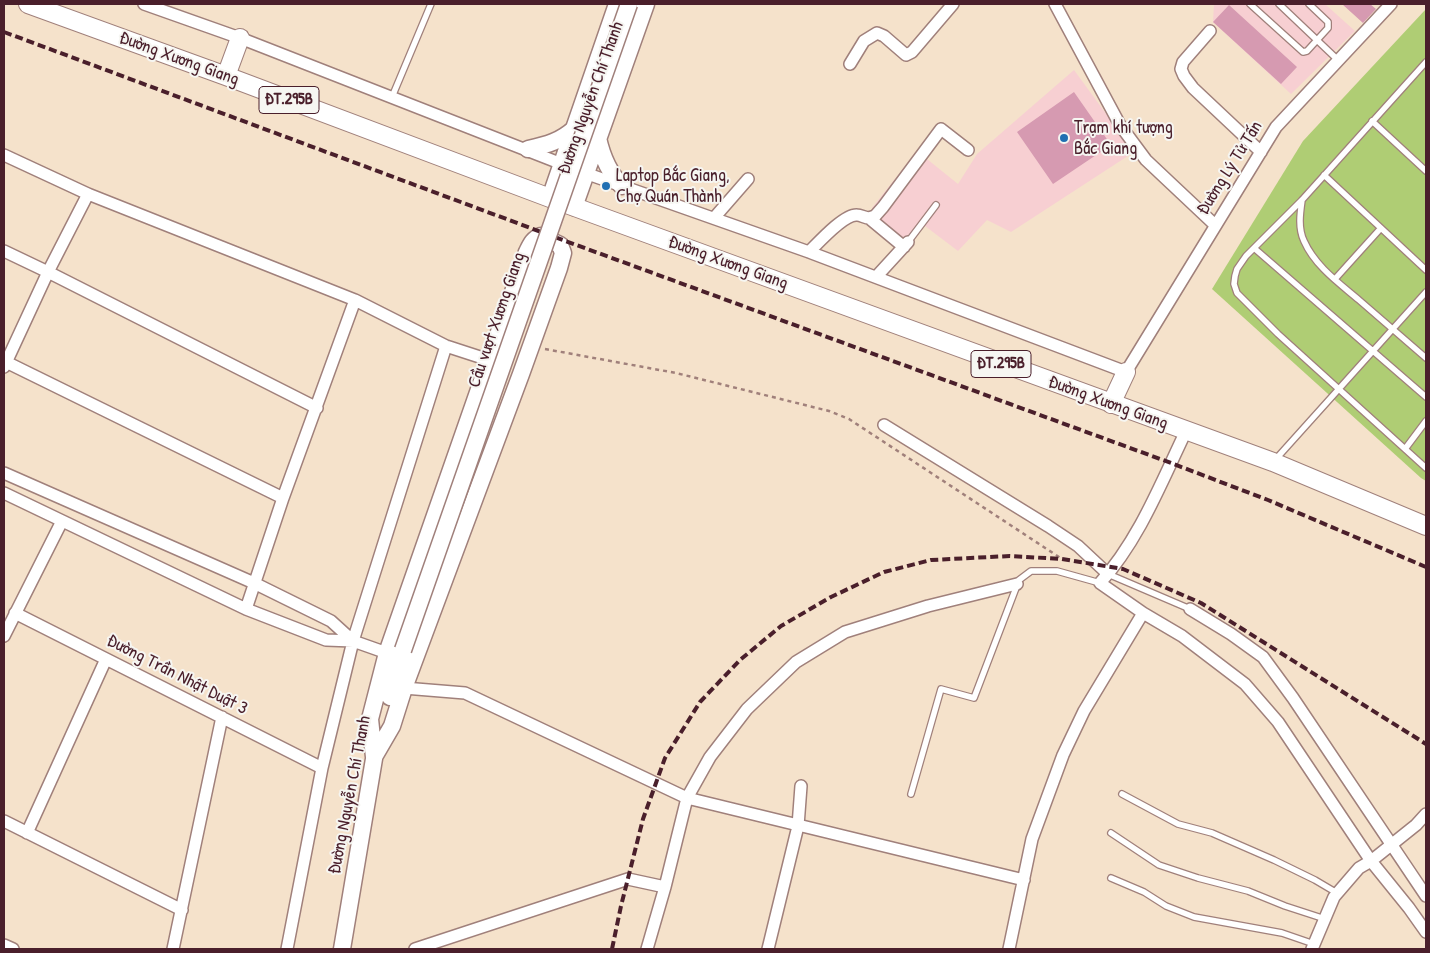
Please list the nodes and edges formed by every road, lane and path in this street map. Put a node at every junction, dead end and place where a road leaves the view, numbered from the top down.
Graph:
1 (28, 4) edge
2 (144, 4) edge
3 (431, 4) edge
4 (616, 4) edge
5 (629, 4) edge
6 (646, 4) edge
7 (953, 4) edge
8 (1055, 4) edge
9 (1250, 4) edge
10 (1279, 4) edge
11 (1309, 4) edge
12 (1391, 4) edge
13 (1210, 31) dead end
14 (240, 38) junction
15 (1317, 40) junction
16 (1339, 61) junction
17 (1426, 62) edge
18 (850, 64) dead end
19 (226, 76) junction
20 (392, 97) junction
21 (1372, 121) junction
22 (573, 133) junction
23 (597, 141) junction
24 (528, 150) junction
25 (968, 150) dead end
26 (1261, 152) junction
27 (4, 155) edge
28 (563, 164) junction
29 (1426, 171) edge
30 (586, 173) junction
31 (1324, 175) junction
32 (748, 179) dead end
33 (622, 186) junction
34 (88, 194) junction
35 (550, 198) junction
36 (1302, 200) junction
37 (936, 205) dead end
38 (574, 207) junction
39 (714, 218) junction
40 (869, 218) junction
41 (1215, 225) junction
42 (1381, 228) junction
43 (906, 245) junction
44 (1254, 248) junction
45 (4, 251) edge
46 (809, 252) junction
47 (1426, 270) edge
48 (48, 272) junction
49 (876, 277) junction
50 (1335, 279) junction
51 (1426, 292) edge
52 (355, 300) junction
53 (1392, 329) junction
54 (446, 346) junction
55 (531, 347) junction
56 (1372, 351) junction
57 (1426, 358) edge
58 (489, 360) junction
59 (5, 364) edge
60 (1126, 372) junction
61 (521, 374) junction
62 (1339, 390) junction
63 (1426, 397) edge
64 (1111, 404) junction
65 (317, 408) junction
66 (1426, 421) edge
67 (884, 425) dead end
68 (1186, 431) junction
69 (1405, 449) junction
70 (1273, 462) junction
71 (1426, 468) edge
72 (4, 473) edge
73 (4, 493) edge
74 (283, 498) junction
75 (62, 521) junction
76 (1426, 526) edge
77 (1062, 560) dead end
78 (1108, 574) junction
79 (254, 583) junction
80 (1100, 583) junction
81 (1017, 584) junction
82 (246, 609) junction
83 (1190, 609) joint
84 (15, 613) junction
85 (1142, 613) junction
86 (4, 636) edge
87 (353, 641) junction
88 (404, 650) joint
89 (387, 653) junction
90 (106, 659) junction
91 (404, 688) junction
92 (222, 717) junction
93 (374, 757) junction
94 (322, 768) junction
95 (801, 786) dead end
96 (911, 794) dead end
97 (1122, 794) dead end
98 (687, 798) junction
99 (1426, 814) edge
100 (4, 822) edge
101 (798, 826) junction
102 (27, 833) junction
103 (1111, 833) dead end
104 (1391, 845) junction
105 (1371, 861) junction
106 (1111, 878) dead end
107 (1024, 880) junction
108 (665, 887) junction
109 (1337, 893) junction
110 (1426, 896) edge
111 (182, 910) junction
112 (1325, 919) junction
113 (1426, 932) edge
114 (4, 945) edge
115 (1313, 947) edge
116 (13, 949) edge
117 (172, 949) edge
118 (287, 949) edge
119 (342, 949) edge
120 (415, 949) edge
121 (647, 949) edge
122 (768, 949) edge
123 (1009, 949) edge

1 - 19 main road, Đường Xương Giang / ĐT.295B
2 - 14 street, Đường Xương Giang
3 - 20 lane
4 - 22 street, Đường Nguyễn Chí Thanh
5 - 88 street, Cầu vượt Xương Giang, bridge
6 - 23 street, Đường Nguyễn Chí Thanh
7 - 18 street
8 - 41 street
9 - 15 lane
10 - 15 lane
11 - 15 lane
12 - 16 street, Đường Lý Tử Tấn
13 - 26 street
14 - 19 main road
14 - 20 street, Đường Xương Giang
15 - 16 lane
16 - 26 street, Đường Lý Tử Tấn
17 - 21 lane
19 - 35 main road, Đường Xương Giang / ĐT.295B
20 - 24 street, Đường Xương Giang
21 - 29 lane
21 - 31 lane
22 - 23 street
22 - 24 street
22 - 28 street, Đường Nguyễn Chí Thanh
23 - 30 street, Đường Nguyễn Chí Thanh
23 - 33 street
24 - 28 street, Đường Xương Giang
25 - 40 street
26 - 41 street, Đường Lý Tử Tấn
27 - 34 street
28 - 30 street, Đường Xương Giang
28 - 35 street, Đường Nguyễn Chí Thanh
30 - 33 street, Đường Xương Giang
30 - 38 street, Đường Nguyễn Chí Thanh
31 - 36 lane
31 - 42 lane
32 - 39 street
33 - 39 street, Đường Xương Giang
34 - 48 street
34 - 52 street
35 - 38 main road, Đường Xương Giang / ĐT.295B
36 - 44 lane
36 - 50 lane
37 - 43 lane
38 - 64 main road, Đường Xương Giang / ĐT.295B
39 - 46 street, Đường Xương Giang
40 - 43 street
40 - 46 street
41 - 60 street, Đường Lý Tử Tấn
42 - 47 lane
42 - 50 lane
43 - 49 street
44 - 56 lane
44 - 62 lane
45 - 48 street
46 - 49 street, Đường Xương Giang
48 - 59 street
48 - 65 street
49 - 60 street, Đường Xương Giang
50 - 53 lane
51 - 53 lane
52 - 54 street
52 - 65 street
53 - 56 lane
53 - 57 lane
54 - 58 street
54 - 87 street
55 - 58 street
55 - 61 street
55 - 77 path
56 - 62 lane
56 - 63 lane
58 - 61 street
58 - 89 street
59 - 74 street
60 - 64 main road
61 - 91 street
62 - 69 lane
62 - 70 lane
64 - 68 main road, Đường Xương Giang / ĐT.295B
65 - 74 street
66 - 69 lane
67 - 78 street
68 - 70 main road, Đường Xương Giang / ĐT.295B
68 - 78 street
69 - 71 lane
70 - 76 main road, Đường Xương Giang / ĐT.295B
72 - 79 street
73 - 75 street
74 - 79 street
75 - 82 street
75 - 84 street
78 - 80 street
78 - 83 lane
79 - 82 street
79 - 87 street
80 - 81 lane
80 - 85 street
81 - 96 lane
81 - 98 street
82 - 87 street
83 - 104 street
84 - 86 street
84 - 90 street, Đường Trần Nhật Duật 3
85 - 105 street
85 - 107 street
87 - 89 street
87 - 94 street
88 - 93 street, Đường Nguyễn Chí Thanh
89 - 93 street
90 - 92 street, Đường Trần Nhật Duật 3
90 - 102 street
91 - 93 street
91 - 98 street
92 - 94 street, Đường Trần Nhật Duật 3
92 - 111 street
93 - 119 street, Đường Nguyễn Chí Thanh
94 - 118 street
95 - 101 street
97 - 109 lane
98 - 101 street
98 - 108 street
99 - 104 street
100 - 102 street
101 - 107 street
101 - 122 street
102 - 111 street
103 - 112 lane
104 - 105 street
104 - 110 street
105 - 109 street
105 - 113 street
106 - 115 lane
107 - 123 street
108 - 120 street
108 - 121 street
109 - 112 street
111 - 117 street
112 - 115 street
114 - 116 street

